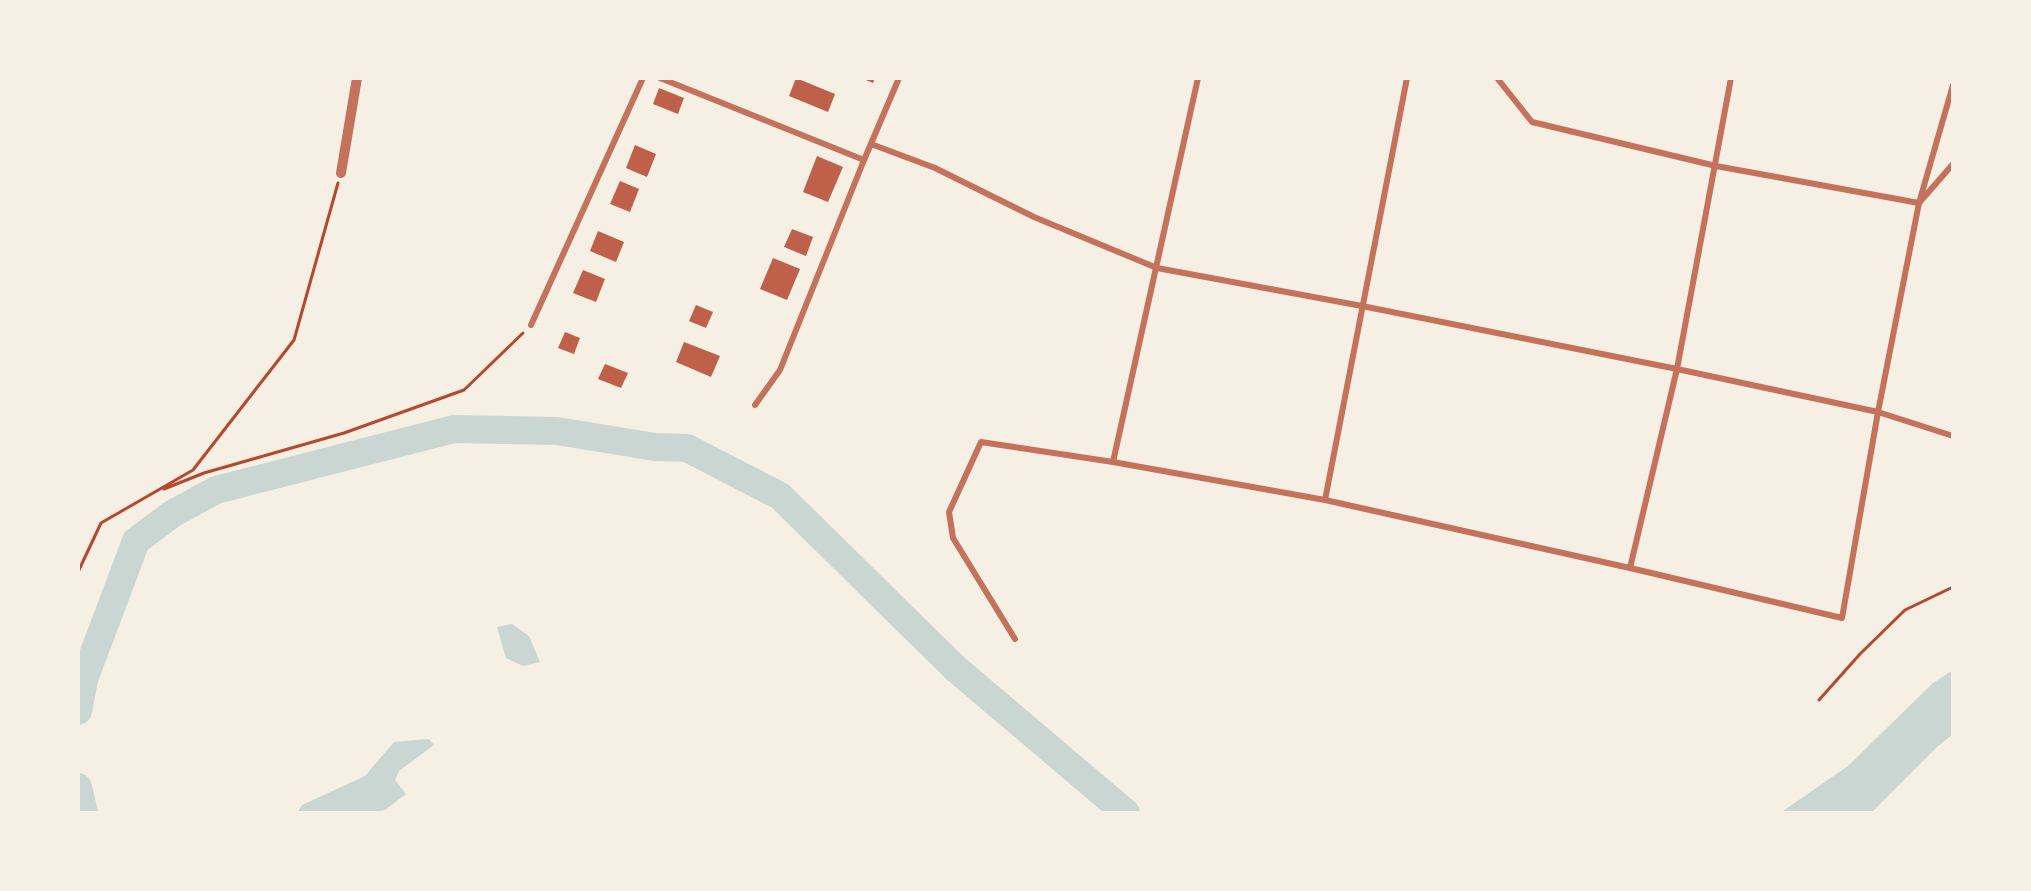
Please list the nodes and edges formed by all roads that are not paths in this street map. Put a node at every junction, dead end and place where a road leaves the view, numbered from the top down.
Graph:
1 (357, 78) edge
2 (643, 78) edge
3 (660, 78) edge
4 (899, 78) edge
5 (1198, 78) edge
6 (1407, 78) edge
7 (1497, 78) edge
8 (1731, 78) edge
9 (1953, 85) edge
10 (871, 144) junction
11 (864, 160) junction
12 (1953, 164) edge
13 (1716, 166) junction
14 (340, 173) road end
15 (1919, 203) junction
16 (1157, 268) junction
17 (1362, 306) junction
18 (531, 325) road end
19 (1677, 369) junction
20 (755, 405) dead end
21 (1878, 412) junction
22 (1953, 436) edge
23 (1113, 462) junction
24 (1325, 500) junction
25 (1630, 568) junction
26 (1015, 639) dead end

1 - 14 street
2 - 18 street
3 - 11 street
4 - 10 street
5 - 16 street
6 - 17 street
7 - 13 street
8 - 13 street
9 - 15 street
10 - 11 street
10 - 16 street
11 - 20 street
12 - 15 street
13 - 15 street
13 - 19 street
15 - 21 street
16 - 17 street
16 - 23 street
17 - 19 street
17 - 24 street
19 - 21 street
19 - 25 street
21 - 22 street
21 - 25 street
23 - 24 street
23 - 26 street
24 - 25 street

